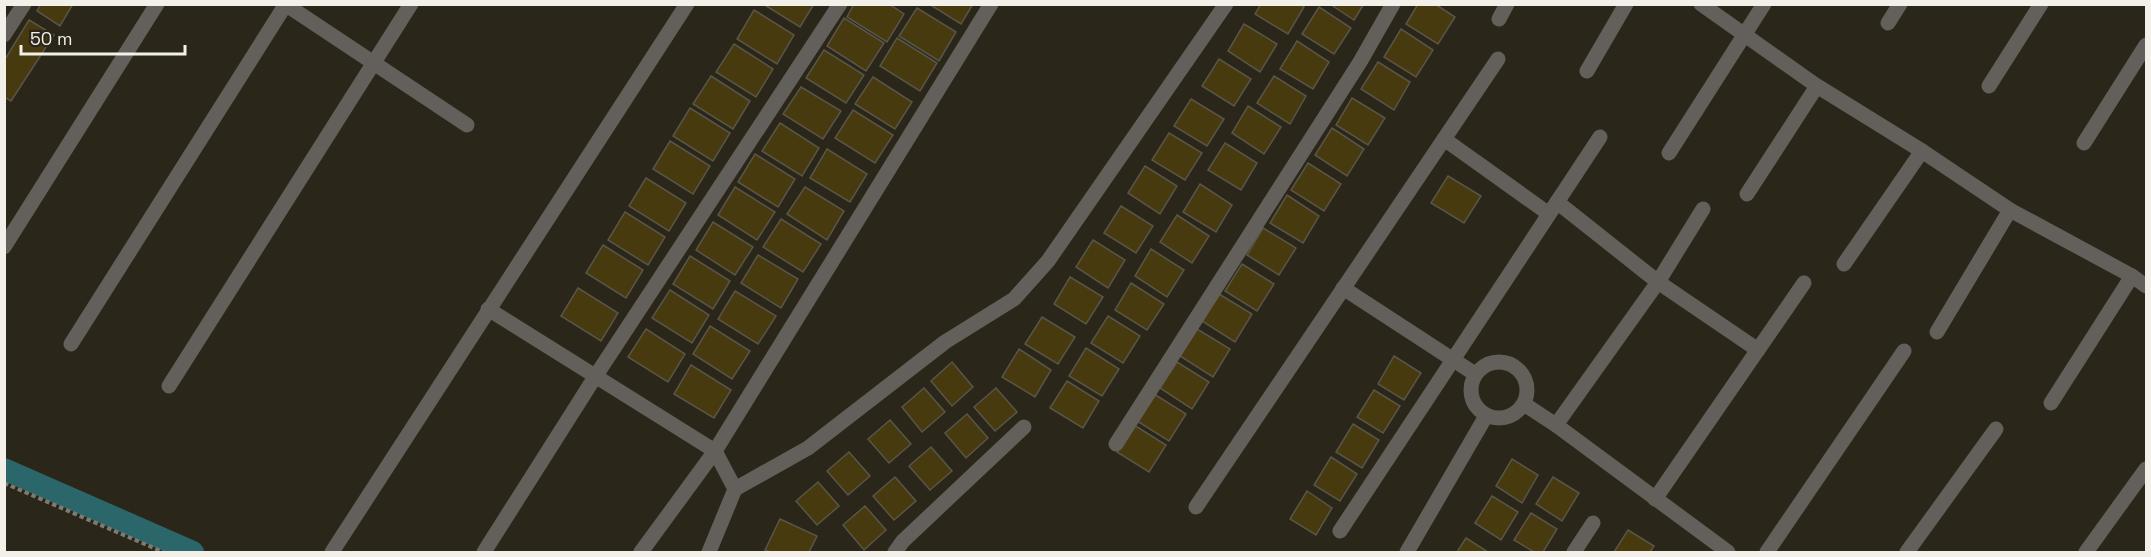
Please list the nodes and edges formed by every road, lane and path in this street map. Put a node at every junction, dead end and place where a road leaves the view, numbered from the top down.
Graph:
1 (24, 4) edge
2 (157, 4) edge
3 (411, 4) edge
4 (687, 4) edge
5 (840, 4) edge
6 (991, 4) edge
7 (1227, 4) edge
8 (1393, 4) edge
9 (1507, 4) edge
10 (1626, 4) edge
11 (1701, 4) edge
12 (1764, 4) edge
13 (1900, 4) edge
14 (2041, 4) edge
15 (286, 5) edge
16 (1499, 19) dead end
17 (1888, 23) dead end
18 (4, 35) edge
19 (1745, 35) junction
20 (2146, 45) edge
21 (1498, 59) dead end
22 (375, 64) junction
23 (1587, 71) dead end
24 (1817, 86) junction
25 (1989, 86) dead end
26 (467, 124) dead end
27 (1600, 136) dead end
28 (1444, 138) junction
29 (2084, 143) dead end
30 (1922, 151) junction
31 (1669, 153) dead end
32 (1747, 194) dead end
33 (1553, 208) junction
34 (1703, 209) dead end
35 (2010, 210) junction
36 (4, 247) edge
37 (1844, 264) dead end
38 (2132, 276) junction
39 (1658, 282) junction
40 (1803, 283) dead end
41 (2146, 286) edge
42 (1342, 288) junction
43 (488, 309) junction
44 (1937, 332) dead end
45 (71, 344) dead end
46 (1758, 350) junction
47 (1904, 351) dead end
48 (1454, 359) junction
49 (1474, 374) junction
50 (595, 377) junction
51 (169, 386) dead end
52 (2050, 403) dead end
53 (1524, 404) junction
54 (1486, 417) junction
55 (1556, 425) junction
56 (1024, 427) dead end
57 (1996, 429) dead end
58 (1116, 444) dead end
59 (715, 451) junction
60 (2146, 469) edge
61 (4, 483) edge
62 (735, 489) junction
63 (1656, 499) junction
64 (1196, 507) dead end
65 (1593, 523) dead end
66 (1340, 531) dead end
67 (163, 552) edge
68 (332, 552) edge
69 (484, 552) edge
70 (641, 552) edge
71 (709, 552) edge
72 (895, 552) edge
73 (1407, 552) edge
74 (1574, 552) edge
75 (1728, 552) edge
76 (1767, 552) edge
77 (1907, 552) edge
78 (2086, 552) edge

1 - 18 street
2 - 36 street
3 - 22 street
4 - 43 street
5 - 50 street
6 - 59 street
7 - 62 street
8 - 58 street
9 - 16 street
10 - 23 street
11 - 19 street
12 - 19 street
13 - 17 street
14 - 25 street
15 - 22 street
15 - 45 street
19 - 24 street
19 - 31 street
20 - 29 street
21 - 28 street
22 - 26 street
22 - 51 street
24 - 30 street
24 - 32 street
27 - 33 street
28 - 33 street
28 - 42 street
30 - 35 street
30 - 37 street
33 - 39 street
33 - 48 street
34 - 39 street
35 - 38 street
35 - 44 street
38 - 41 street
38 - 52 street
39 - 46 street
39 - 55 street
40 - 46 street
42 - 48 street
42 - 64 street
43 - 50 street
43 - 68 street
46 - 63 street
47 - 76 street
48 - 49 street
48 - 66 street
49 - 53 street
49 - 54 street
50 - 59 street
50 - 69 street
53 - 54 street
53 - 55 street
54 - 73 street
55 - 63 street
56 - 72 street
57 - 77 street
59 - 62 street
59 - 70 street
60 - 78 street
61 - 67 path
62 - 71 street
63 - 75 street
65 - 74 street

